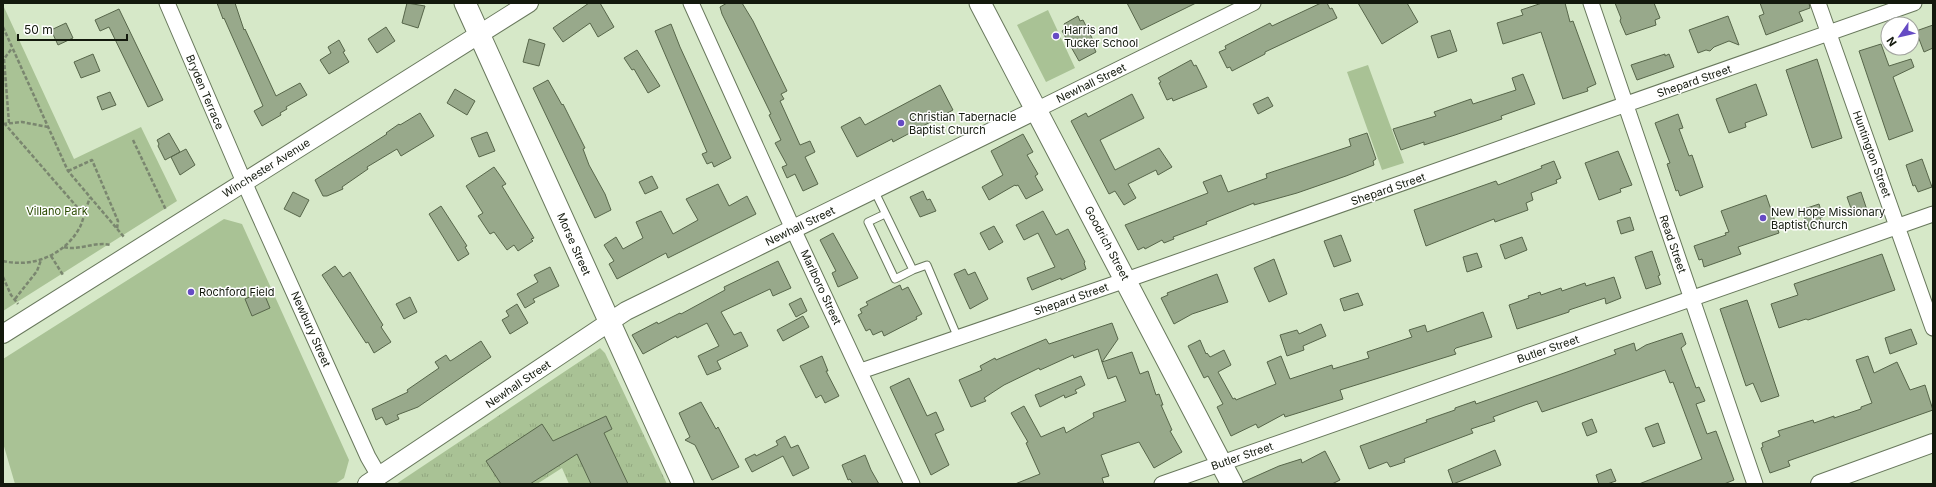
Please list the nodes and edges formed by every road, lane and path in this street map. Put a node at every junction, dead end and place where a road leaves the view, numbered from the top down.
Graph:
1 (167, 3) edge
2 (465, 3) edge
3 (529, 3) edge
4 (691, 3) edge
5 (980, 3) edge
6 (1591, 3) edge
7 (1818, 3) edge
8 (1914, 3) edge
9 (1249, 4) edge
10 (3, 27) edge
11 (1829, 33) junction
12 (480, 34) junction
13 (12, 48) junction
14 (3, 59) edge
15 (1626, 105) junction
16 (1036, 110) junction
17 (9, 123) junction
18 (3, 124) edge
19 (48, 128) junction
20 (133, 140) dead end
21 (68, 171) junction
22 (244, 182) junction
23 (874, 189) junction
24 (90, 197) junction
25 (166, 210) dead end
26 (885, 214) junction
27 (1933, 214) edge
28 (84, 215) junction
29 (1898, 226) junction
30 (117, 229) junction
31 (793, 229) junction
32 (124, 237) dead end
33 (111, 245) dead end
34 (64, 247) junction
35 (51, 256) junction
36 (41, 260) junction
37 (3, 261) edge
38 (913, 270) junction
39 (63, 275) dead end
40 (3, 277) edge
41 (1126, 280) junction
42 (14, 299) junction
43 (1691, 299) junction
44 (18, 304) dead end
45 (609, 323) junction
46 (1933, 328) edge
47 (3, 334) edge
48 (958, 338) junction
49 (861, 371) junction
50 (1933, 443) edge
51 (1221, 463) junction
52 (373, 480) edge
53 (683, 484) edge
54 (912, 484) edge
55 (1162, 484) edge
56 (1232, 484) edge
57 (1755, 484) edge
58 (1820, 484) edge

1 - 22 street, Bryden Terrace
2 - 12 main road, Morse Street
3 - 12 street, Winchester Avenue
4 - 31 street, Marlboro Street
5 - 16 main road, Goodrich Street
6 - 15 street, Read Street
7 - 11 street, Huntington Street
8 - 11 street, Shepard Street
9 - 16 street, Newhall Street
10 - 13 path
11 - 15 street, Shepard Street
11 - 29 street, Huntington Street
12 - 22 street, Winchester Avenue
12 - 45 main road, Morse Street
13 - 14 path
13 - 19 path
14 - 17 path
15 - 41 street, Shepard Street
15 - 43 street, Read Street
16 - 23 street, Newhall Street
16 - 41 main road, Goodrich Street
17 - 18 path
17 - 19 path
18 - 28 path
19 - 21 path
20 - 25 path
21 - 24 path
21 - 30 path
22 - 47 street, Winchester Avenue
22 - 52 street, Newbury Street
23 - 26 lane
23 - 31 street, Newhall Street
24 - 28 path
24 - 30 path
26 - 38 lane
26 - 38 lane
27 - 29 street, Butler Street
28 - 34 path
29 - 43 street, Butler Street
29 - 46 street, Huntington Street
30 - 32 path
31 - 45 street, Newhall Street
31 - 49 street, Marlboro Street
33 - 34 path
34 - 35 path
35 - 36 path
35 - 39 path
36 - 37 path
36 - 42 path
38 - 48 lane
40 - 42 path
41 - 48 street, Shepard Street
41 - 51 main road, Goodrich Street
42 - 44 path
43 - 51 street, Butler Street
43 - 57 street, Read Street
45 - 52 street, Newhall Street
45 - 53 main road, Morse Street
48 - 49 street, Shepard Street
49 - 54 street, Marlboro Street
50 - 58 street
51 - 55 street, Butler Street
51 - 56 main road, Goodrich Street

